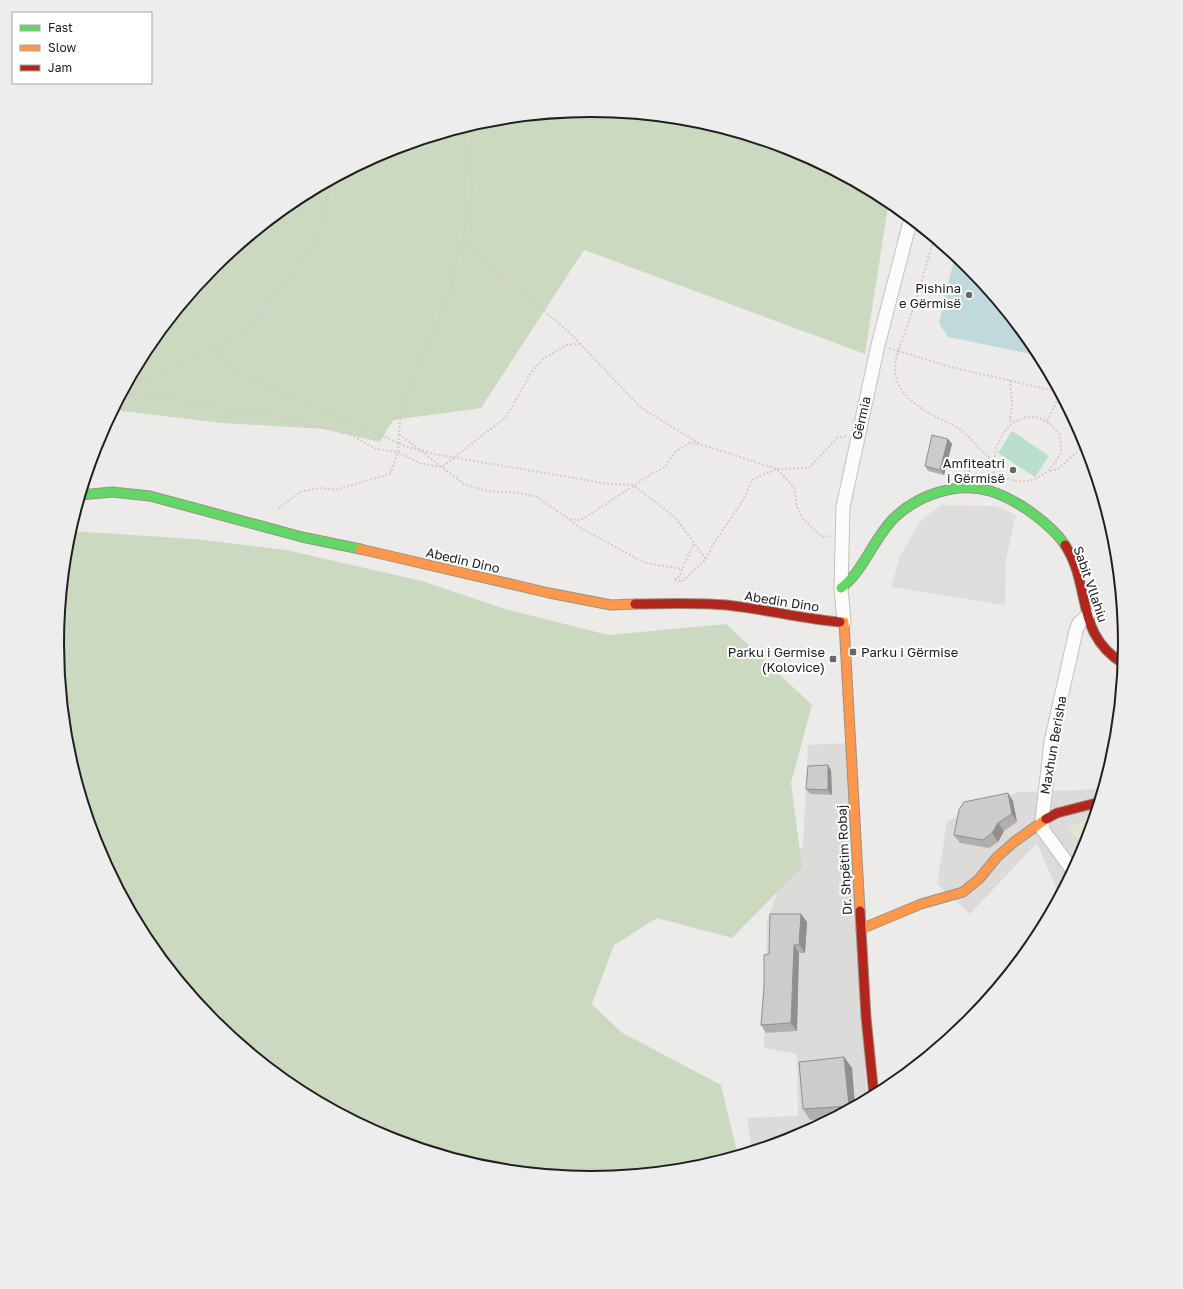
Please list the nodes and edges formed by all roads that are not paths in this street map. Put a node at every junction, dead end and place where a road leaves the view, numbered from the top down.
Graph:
1 (910, 224) edge
2 (86, 495) edge
3 (841, 588) junction
4 (1088, 615) junction
5 (844, 622) junction
6 (1119, 661) edge
7 (1094, 803) edge
8 (1042, 821) junction
9 (1070, 866) edge
10 (861, 929) junction
11 (873, 1090) edge

1 - 3 street, Gërmia
2 - 5 street, Abedin Dino
3 - 4 street, Sabit Vllahiu
3 - 5 street, Gërmia
4 - 6 street, Sabit Vllahiu
4 - 8 street, Maxhun Berisha
5 - 10 street, Dr. Shpëtim Robaj
7 - 8 street
8 - 9 street, Maxhun Berisha
8 - 10 street
10 - 11 street, Dr. Shpëtim Robaj

